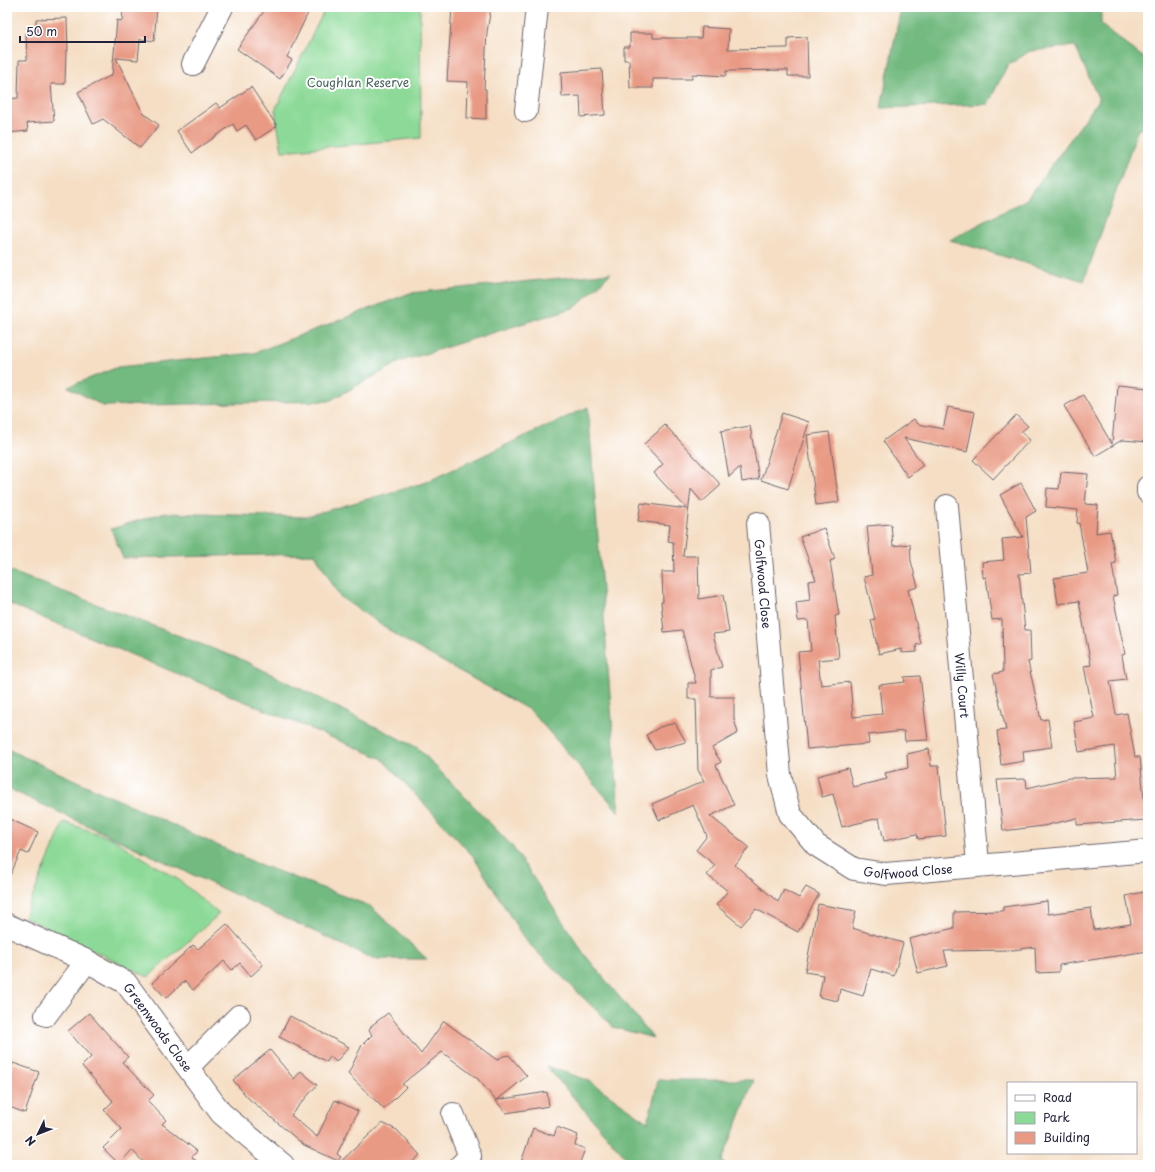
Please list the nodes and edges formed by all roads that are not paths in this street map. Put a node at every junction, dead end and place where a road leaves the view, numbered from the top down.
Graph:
1 (222, 7) edge
2 (537, 7) edge
3 (193, 64) dead end
4 (526, 111) dead end
5 (1148, 487) edge
6 (1148, 492) edge
7 (947, 506) dead end
8 (758, 523) dead end
9 (1148, 850) edge
10 (978, 864) junction
11 (7, 925) edge
12 (87, 961) junction
13 (46, 1015) dead end
14 (239, 1016) dead end
15 (188, 1067) junction
16 (453, 1114) dead end
17 (283, 1165) edge
18 (461, 1165) edge

1 - 3 street
2 - 4 street
5 - 6 street
7 - 10 street, Willy Court
8 - 10 street, Golfwood Close
9 - 10 street, Golfwood Close
11 - 12 street, Greenwoods Close
12 - 13 street
12 - 15 street, Greenwoods Close
14 - 15 street
15 - 17 street, Greenwoods Close
16 - 18 street

